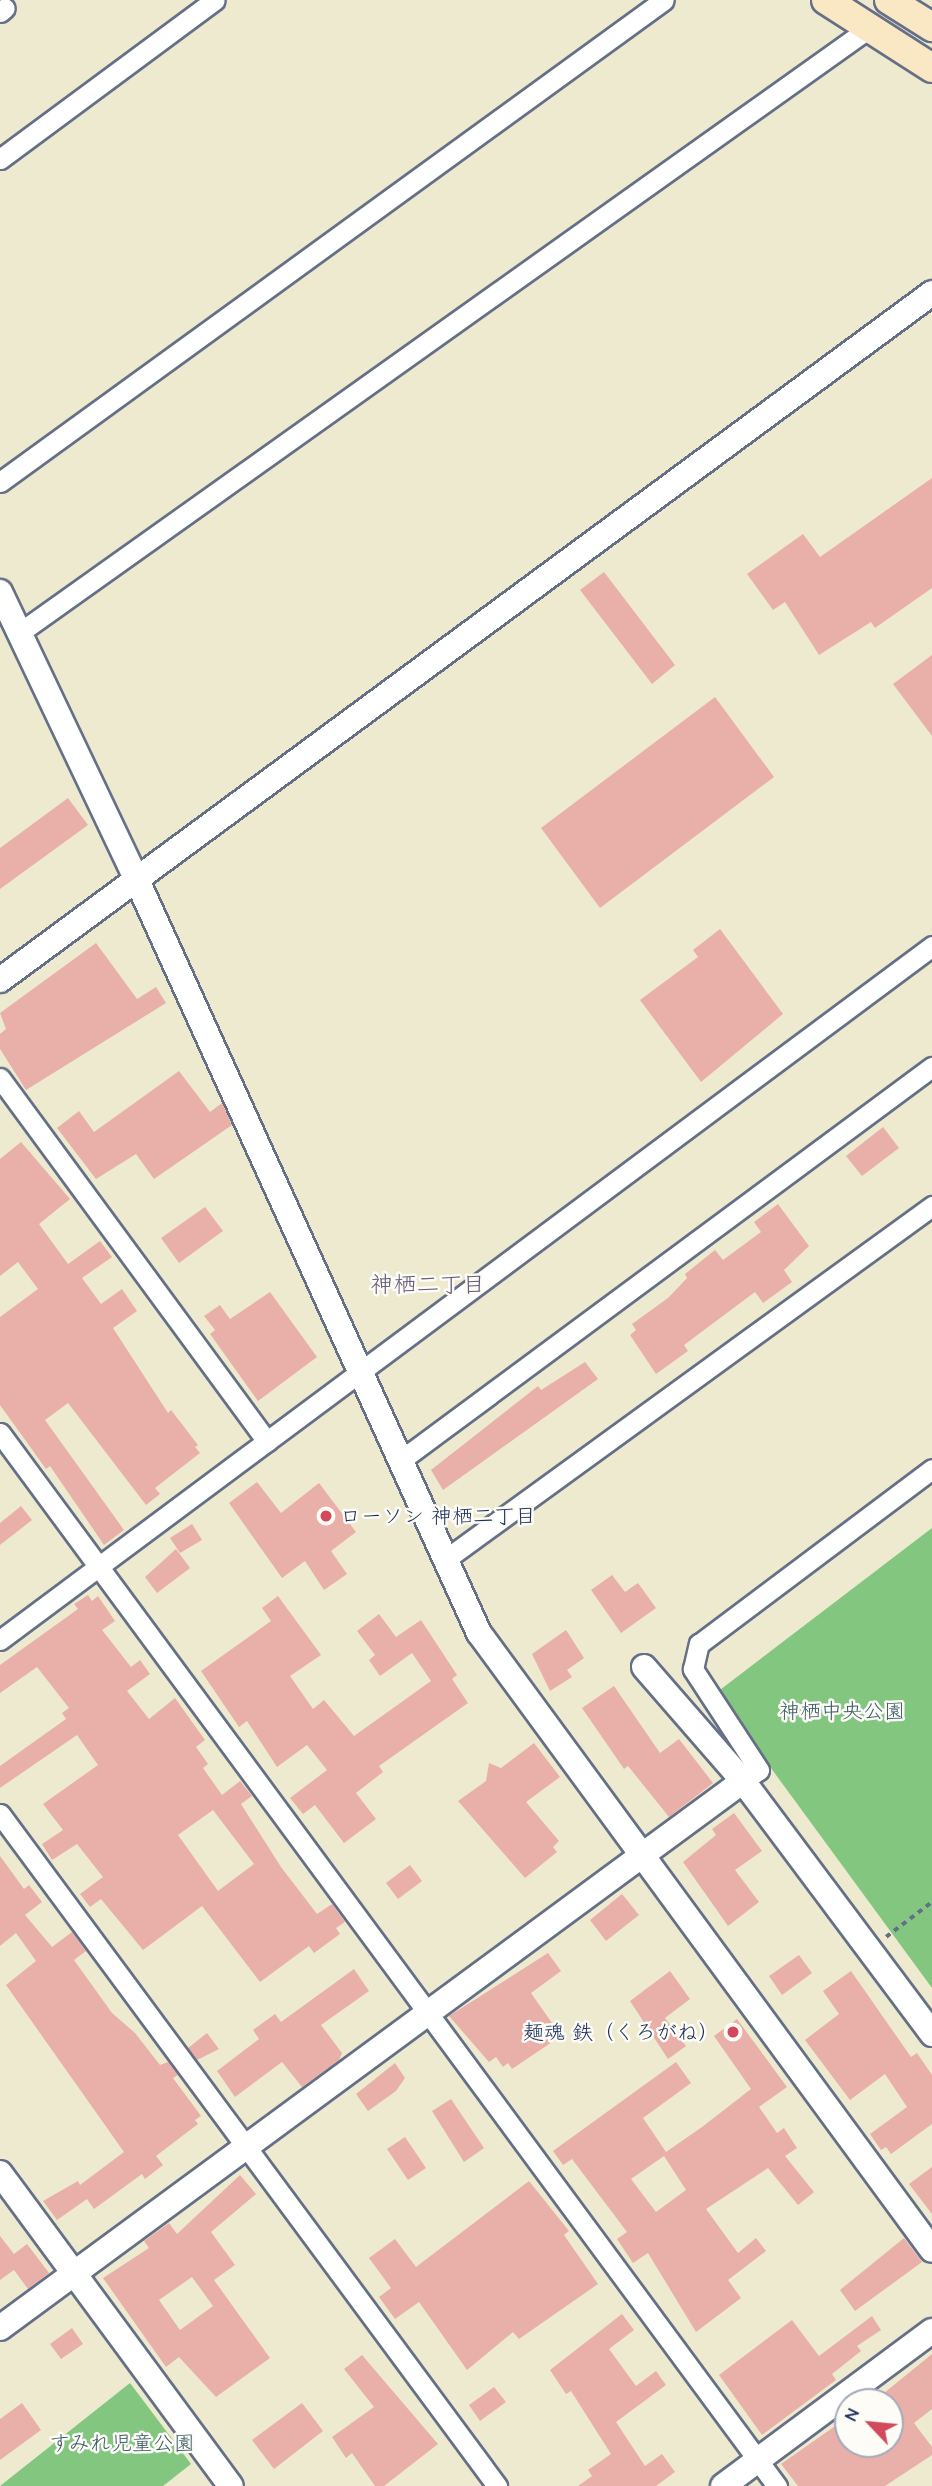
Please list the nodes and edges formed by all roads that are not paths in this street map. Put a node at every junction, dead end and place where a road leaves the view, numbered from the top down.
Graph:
1 (215, 0) edge
2 (664, 0) edge
3 (826, 0) edge
4 (889, 0) edge
5 (932, 27) edge
6 (869, 28) junction
7 (932, 68) edge
8 (0, 159) edge
9 (932, 293) edge
10 (0, 482) edge
11 (0, 592) edge
12 (19, 633) junction
13 (136, 878) junction
14 (932, 946) edge
15 (0, 980) edge
16 (932, 1067) edge
17 (0, 1078) edge
18 (932, 1206) edge
19 (361, 1370) junction
20 (0, 1433) edge
21 (267, 1442) junction
22 (401, 1460) junction
23 (932, 1469) edge
24 (446, 1559) junction
25 (99, 1568) junction
26 (0, 1640) edge
27 (644, 1667) dead end
28 (743, 1781) junction
29 (0, 1814) edge
30 (640, 1855) junction
31 (426, 2012) junction
32 (932, 2034) edge
33 (245, 2147) junction
34 (0, 2173) edge
35 (932, 2249) edge
36 (74, 2273) junction
37 (0, 2328) edge
38 (932, 2331) edge
39 (758, 2460) junction
40 (231, 2486) edge
41 (497, 2486) edge
42 (723, 2486) edge
43 (777, 2486) edge

1 - 8 street
2 - 10 street
3 - 6 main road
4 - 5 main road
6 - 7 main road
6 - 12 street
9 - 13 street
11 - 12 street
12 - 13 street
13 - 15 street
13 - 19 street
14 - 19 street
16 - 22 street
17 - 21 street
18 - 24 street
19 - 21 street
19 - 22 street
20 - 25 street
21 - 25 street
22 - 24 street
23 - 28 street
24 - 30 street
25 - 26 street
25 - 31 street
27 - 28 street
28 - 30 street
28 - 32 street
29 - 33 street
30 - 31 street
30 - 35 street
31 - 33 street
31 - 39 street
33 - 36 street
33 - 41 street
34 - 36 street
36 - 37 street
36 - 40 street
38 - 39 street
39 - 42 street
39 - 43 street

